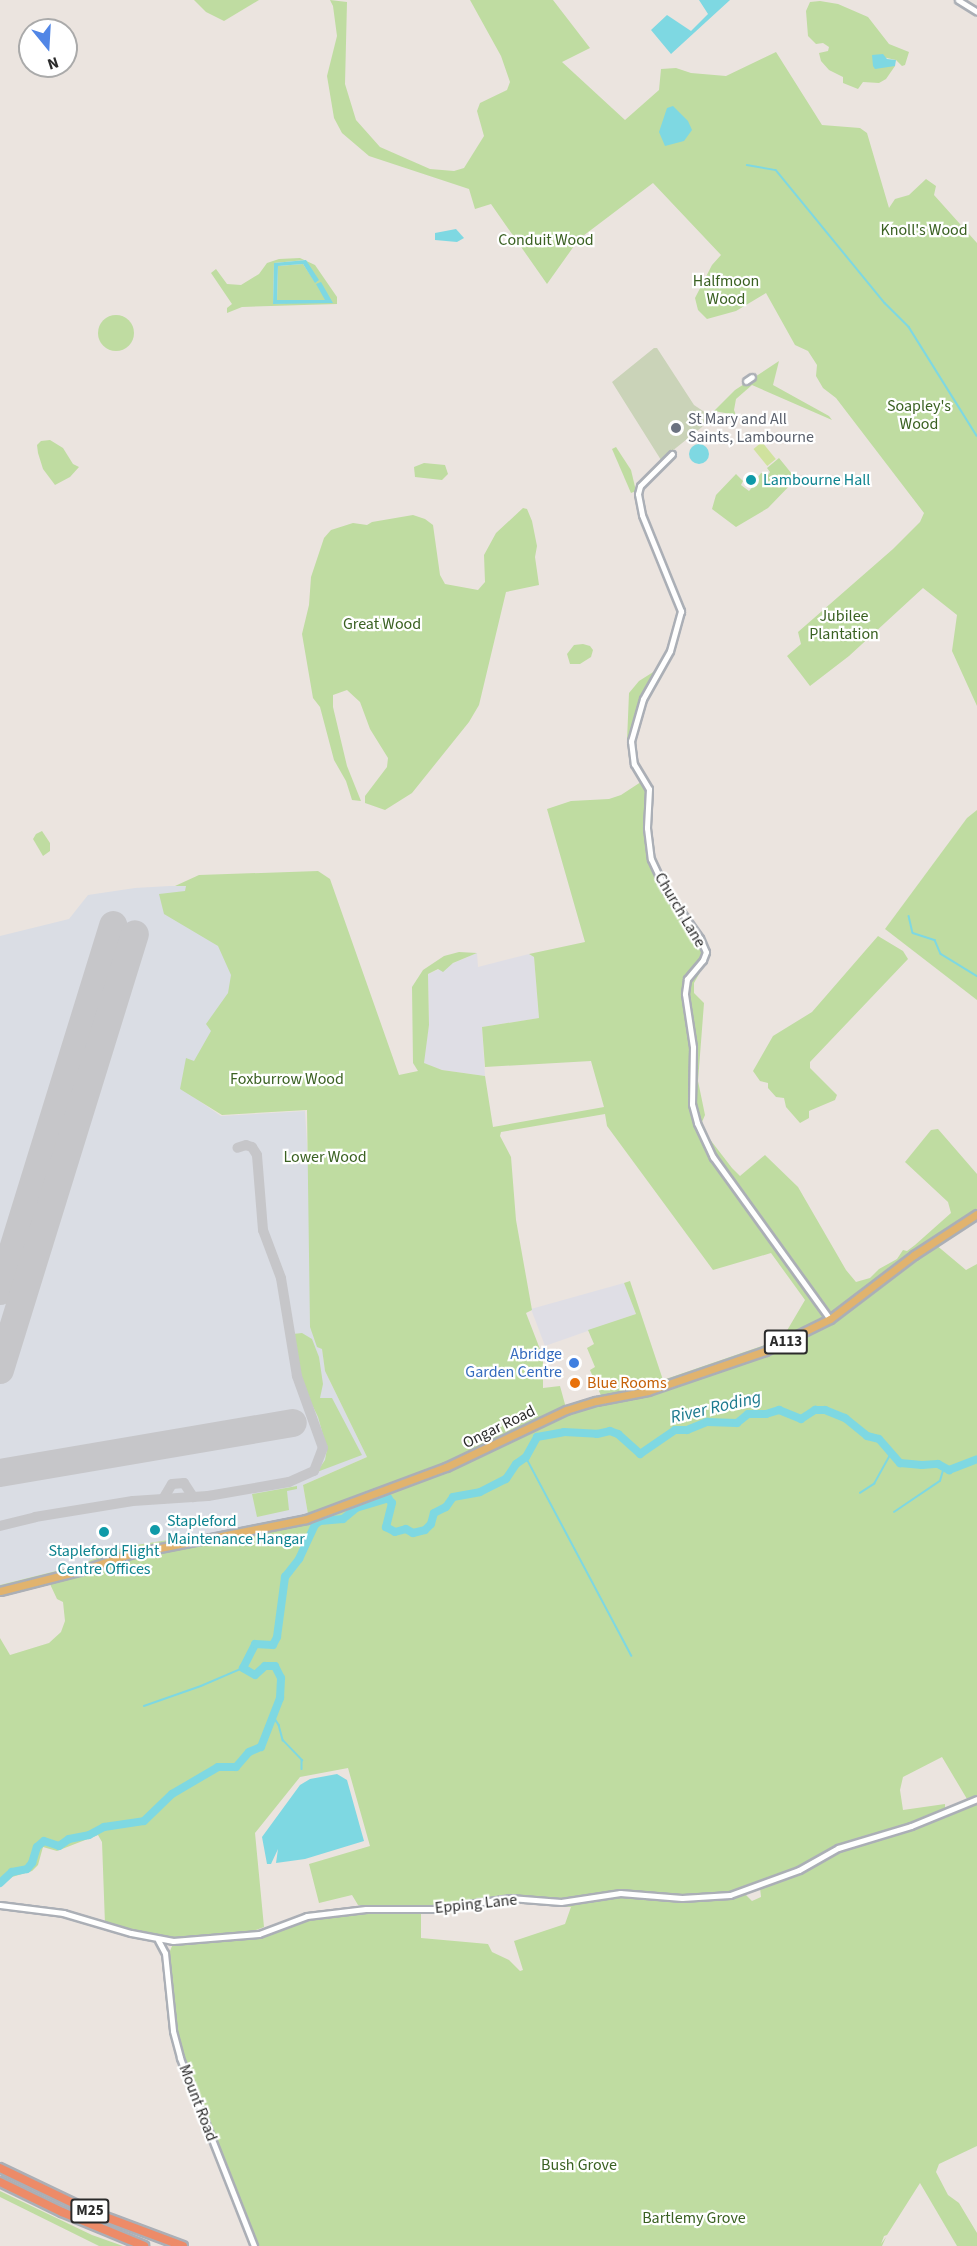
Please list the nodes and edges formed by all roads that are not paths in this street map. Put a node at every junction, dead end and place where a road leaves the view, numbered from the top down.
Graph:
1 (958, 0) edge
2 (977, 12) edge
3 (752, 377) dead end
4 (746, 381) dead end
5 (672, 454) dead end
6 (977, 1214) edge
7 (830, 1319) junction
8 (0, 1591) edge
9 (977, 1799) edge
10 (0, 1905) edge
11 (158, 1940) junction
12 (173, 1941) junction
13 (165, 1953) junction
14 (0, 2168) edge
15 (0, 2182) edge
16 (144, 2246) edge
17 (183, 2246) edge
18 (254, 2246) edge

1 - 2 street
3 - 4 street
5 - 7 street, Church Lane
6 - 7 main road, Ongar Road / A113
7 - 8 main road, Ongar Road / A113
9 - 12 street, Epping Lane
10 - 11 street, Epping Lane
11 - 12 street, Epping Lane
11 - 13 street, Mount Road
12 - 13 street
13 - 18 street, Mount Road
14 - 17 highway, M25
15 - 16 highway, M25

